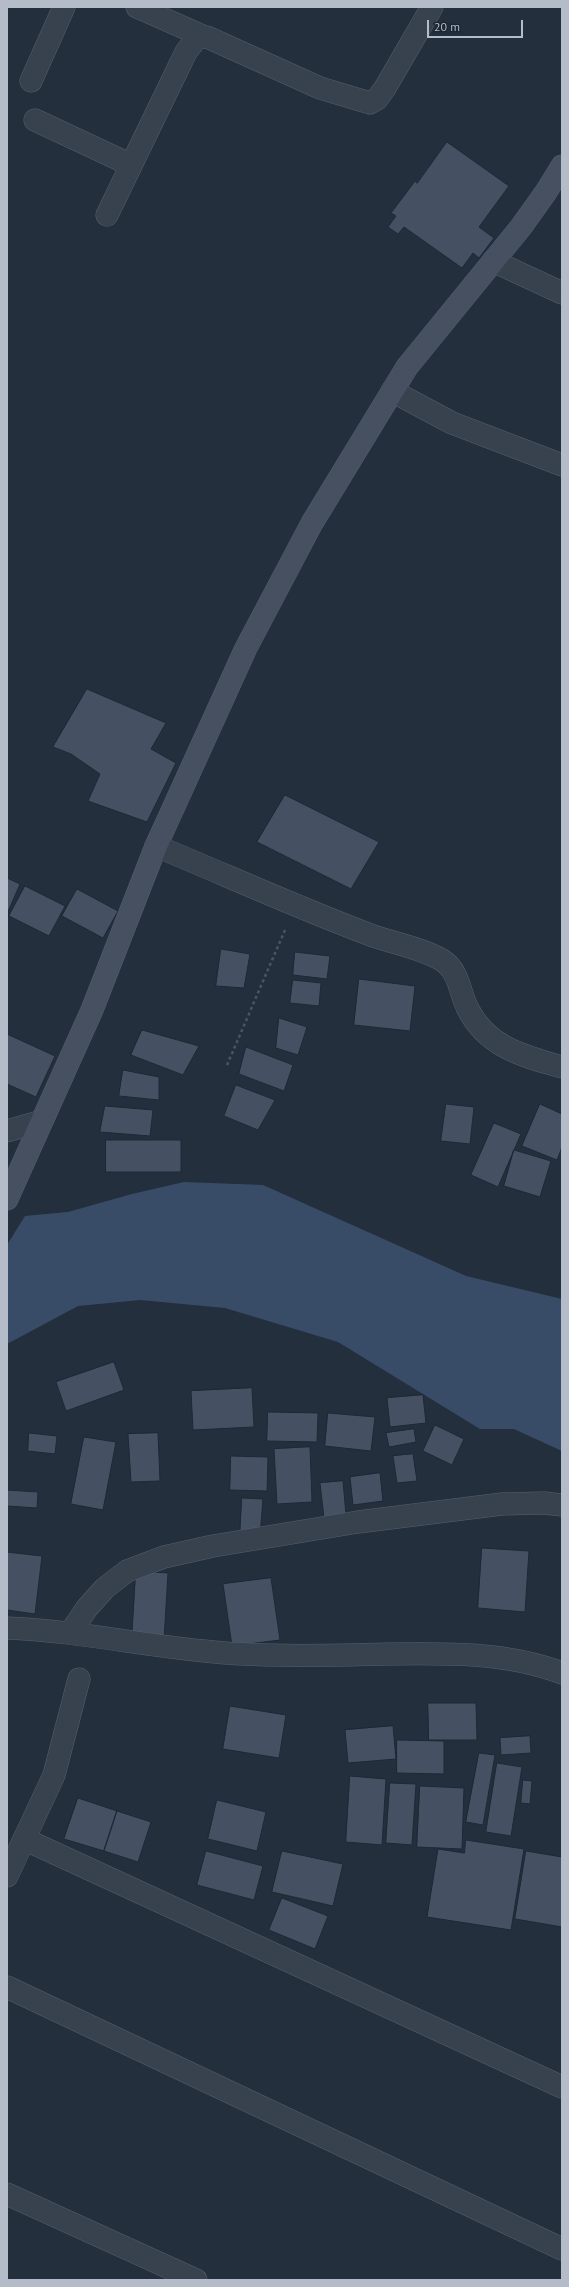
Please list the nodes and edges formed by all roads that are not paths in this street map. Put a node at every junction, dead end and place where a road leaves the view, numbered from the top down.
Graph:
1 (64, 7) edge
2 (137, 7) edge
3 (432, 7) edge
4 (205, 37) junction
5 (31, 81) dead end
6 (35, 120) dead end
7 (131, 165) junction
8 (562, 166) edge
9 (107, 215) dead end
10 (493, 261) junction
11 (562, 293) edge
12 (392, 392) junction
13 (562, 465) edge
14 (156, 846) junction
15 (562, 1068) edge
16 (42, 1121) junction
17 (7, 1131) edge
18 (7, 1199) edge
19 (562, 1505) edge
20 (7, 1628) edge
21 (70, 1633) junction
22 (562, 1673) edge
23 (79, 1679) dead end
24 (24, 1839) junction
25 (7, 1876) edge
26 (7, 1987) edge
27 (562, 2088) edge
28 (7, 2194) edge
29 (562, 2249) edge
30 (196, 2280) edge

1 - 5 street
2 - 4 street
3 - 4 street
4 - 7 street
6 - 7 street
7 - 9 street
8 - 10 street
10 - 11 street
10 - 12 street
12 - 13 street
12 - 14 street
14 - 15 street
14 - 16 street
16 - 17 street
16 - 18 street
19 - 21 street
20 - 21 street
21 - 22 street
23 - 24 street
24 - 25 street
24 - 27 street
26 - 29 street
28 - 30 street

